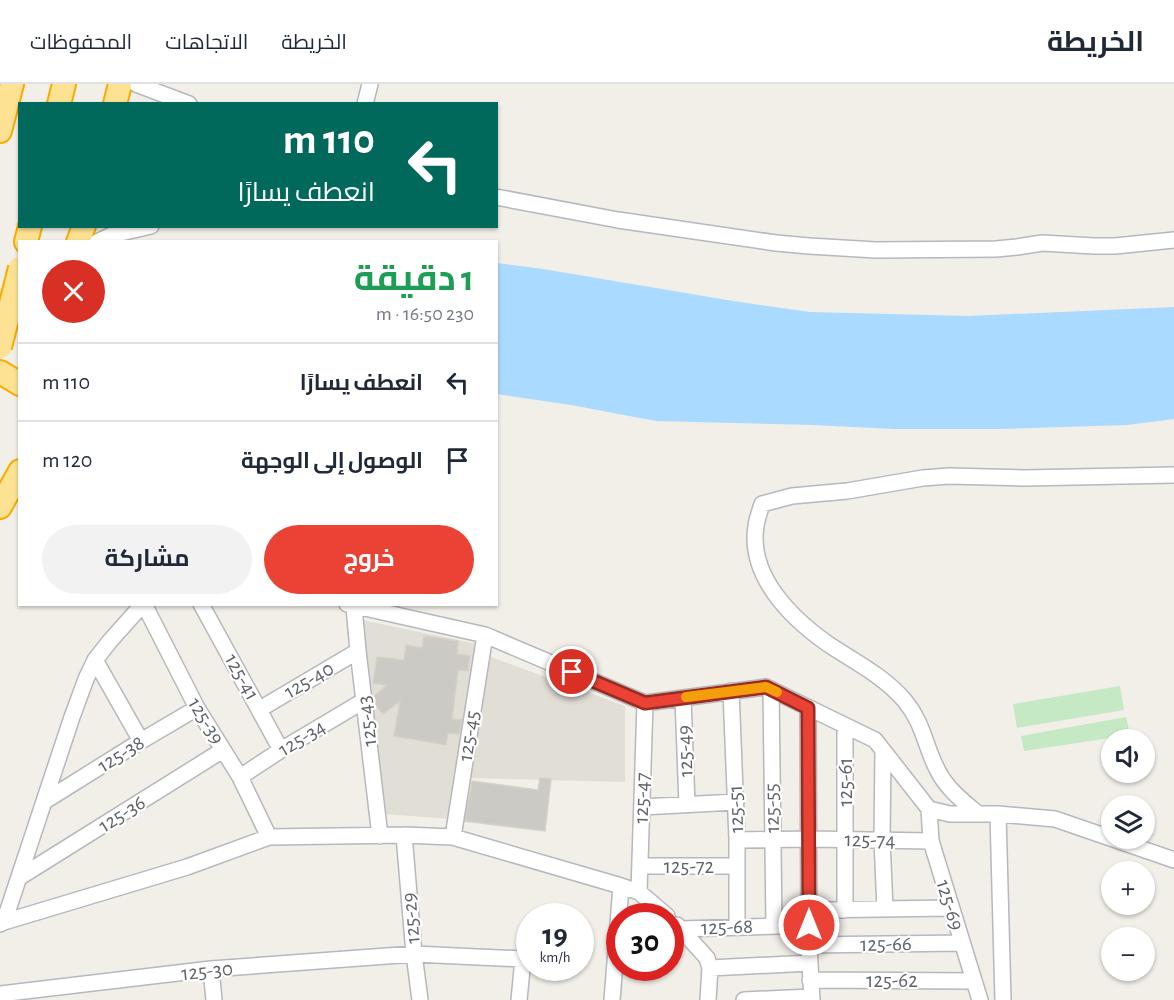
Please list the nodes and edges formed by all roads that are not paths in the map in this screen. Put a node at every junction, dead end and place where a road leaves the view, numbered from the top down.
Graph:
1 (12, 84) edge
2 (64, 84) edge
3 (120, 84) edge
4 (136, 84) edge
5 (370, 84) edge
6 (60, 102) edge
7 (116, 102) edge
8 (184, 102) edge
9 (366, 102) edge
10 (0, 131) edge
11 (498, 197) edge
12 (142, 228) edge
13 (101, 240) edge
14 (1174, 240) edge
15 (18, 276) edge
16 (0, 292) edge
17 (18, 293) edge
18 (0, 347) edge
19 (0, 372) edge
20 (18, 383) edge
21 (18, 475) edge
22 (1174, 475) edge
23 (0, 507) edge
24 (141, 606) edge
25 (144, 606) edge
26 (202, 606) edge
27 (350, 606) edge
28 (484, 635) junction
29 (358, 651) junction
30 (95, 660) junction
31 (771, 689) junction
32 (731, 691) junction
33 (682, 698) junction
34 (365, 700) junction
35 (645, 703) junction
36 (197, 708) junction
37 (808, 708) junction
38 (260, 709) junction
39 (845, 726) junction
40 (141, 741) junction
41 (223, 750) junction
42 (281, 750) junction
43 (883, 750) junction
44 (240, 777) junction
45 (45, 801) junction
46 (736, 802) junction
47 (687, 805) junction
48 (642, 807) junction
49 (929, 809) junction
50 (978, 814) junction
51 (998, 814) junction
52 (380, 836) junction
53 (404, 836) junction
54 (269, 837) junction
55 (453, 837) junction
56 (809, 839) junction
57 (737, 840) junction
58 (772, 840) junction
59 (845, 840) junction
60 (882, 840) junction
61 (931, 841) junction
62 (1174, 860) edge
63 (640, 866) junction
64 (737, 866) junction
65 (20, 877) junction
66 (621, 886) junction
67 (639, 892) junction
68 (652, 903) edge
69 (951, 908) junction
70 (885, 909) junction
71 (845, 910) junction
72 (809, 918) junction
73 (2, 923) edge
74 (684, 924) edge
75 (737, 926) junction
76 (774, 926) junction
77 (684, 934) edge
78 (962, 943) junction
79 (809, 945) junction
80 (414, 954) junction
81 (810, 963) junction
82 (710, 968) junction
83 (211, 969) junction
84 (810, 980) junction
85 (974, 981) junction
86 (0, 994) edge
87 (811, 998) edge
88 (214, 1000) edge
89 (420, 1000) edge
90 (519, 1000) edge
91 (612, 1000) edge
92 (708, 1000) edge
93 (744, 1000) edge
94 (980, 1000) edge
95 (1003, 1000) edge

1 - 10 highway
2 - 6 highway
3 - 7 highway
4 - 8 street
5 - 9 street
11 - 14 street
12 - 13 street
15 - 18 highway, bridge
16 - 17 highway
19 - 20 highway
21 - 23 highway
22 - 50 street
24 - 30 street
25 - 36 street, 125-39
26 - 38 street, 125-41
27 - 28 street
27 - 29 street, 125-43
28 - 35 street
28 - 55 street, 125-45
29 - 34 street, 125-43
29 - 38 street, 125-40
30 - 40 street
30 - 45 street
31 - 32 street
31 - 37 street
31 - 58 street, 125-55
32 - 33 street
32 - 46 street, 125-51
33 - 35 street
33 - 47 street, 125-49
34 - 42 street, 125-34
34 - 52 street, 125-43
35 - 48 street, 125-47
36 - 40 street, 125-38
36 - 41 street, 125-39
37 - 39 street
37 - 56 street
38 - 42 street, 125-41
39 - 43 street
39 - 59 street, 125-61
40 - 45 street, 125-38
41 - 44 street, 125-39
41 - 65 street, 125-36
42 - 44 street, 125-34
43 - 49 street
43 - 60 street
44 - 54 street, 125-39
45 - 65 street
46 - 47 street
46 - 57 street, 125-51
47 - 48 street
48 - 63 street, 125-47
49 - 50 street
49 - 61 street, 125-69
50 - 51 street
51 - 62 street
51 - 95 street
52 - 53 street
52 - 54 street
53 - 55 street
53 - 80 street, 125-29
54 - 73 street
55 - 66 street
56 - 58 street, 125-74
56 - 59 street, 125-74
56 - 72 street
57 - 58 street, 125-74
57 - 64 street, 125-51
58 - 76 street, 125-55
59 - 60 street, 125-74
59 - 71 street, 125-61
60 - 61 street, 125-74
60 - 70 street
61 - 69 street, 125-69
63 - 64 street, 125-72
63 - 67 street, 125-47
64 - 75 street, 125-51
65 - 73 street
66 - 67 street
66 - 91 street
67 - 68 street
69 - 70 street, 125-68
69 - 78 street, 125-69
70 - 71 street, 125-68
71 - 72 street, 125-68
72 - 76 street, 125-68
72 - 79 street
74 - 75 street, 125-68
75 - 76 street, 125-68
77 - 82 street
78 - 79 street, 125-66
78 - 85 street, 125-69
79 - 81 street
80 - 83 street, 125-30
80 - 89 street, 125-29
80 - 90 street, 125-30
81 - 82 street
81 - 84 street
82 - 92 street
83 - 86 street, 125-30
83 - 88 street
84 - 85 street, 125-62
84 - 87 street
85 - 94 street, 125-69
87 - 93 street

